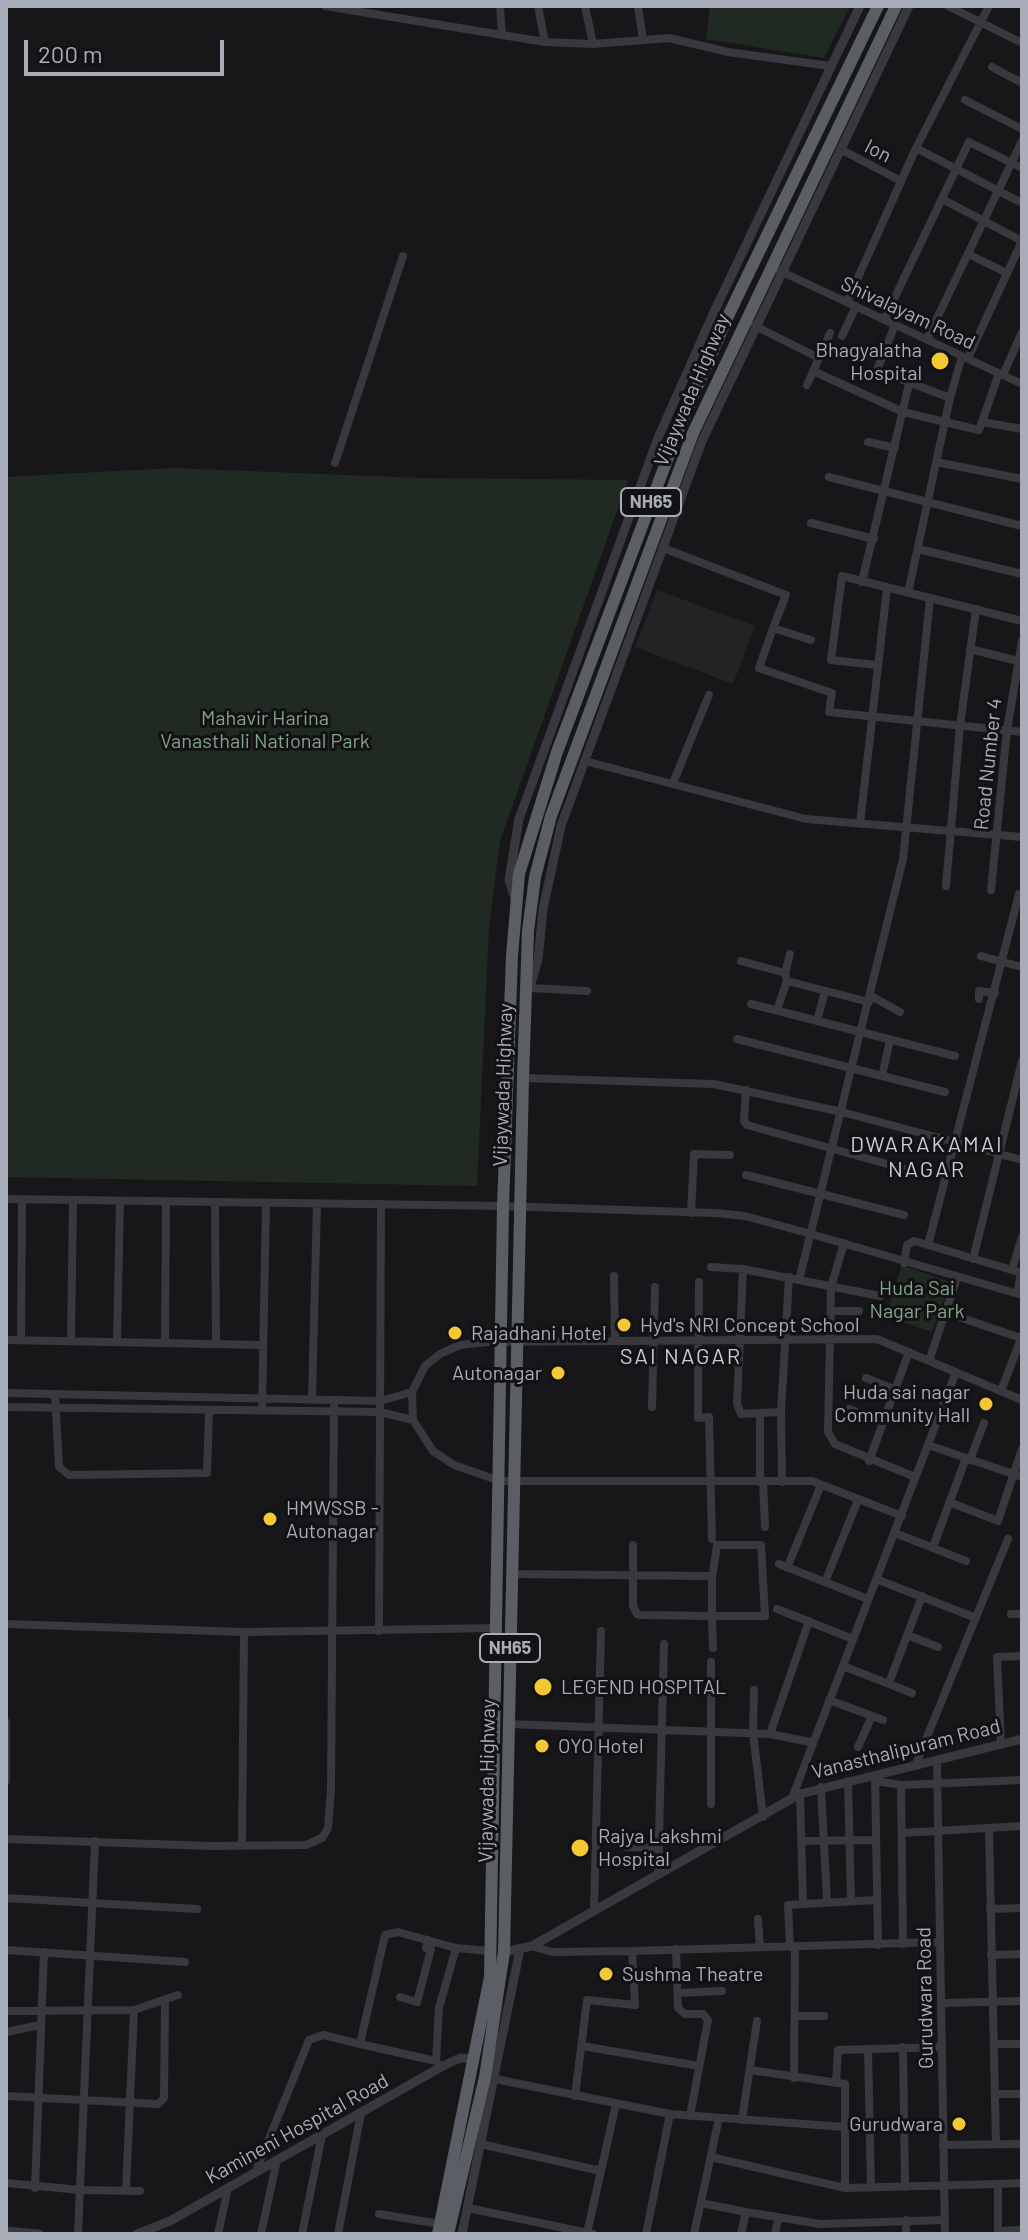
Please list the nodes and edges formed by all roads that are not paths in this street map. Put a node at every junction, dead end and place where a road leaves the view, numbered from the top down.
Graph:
1 (325, 6) edge
2 (394, 6) edge
3 (500, 6) edge
4 (538, 6) edge
5 (585, 6) edge
6 (638, 6) edge
7 (860, 6) edge
8 (878, 6) edge
9 (896, 6) edge
10 (909, 6) edge
11 (948, 6) edge
12 (989, 6) edge
13 (346, 8) edge
14 (393, 18) junction
15 (981, 23) junction
16 (502, 35) junction
17 (643, 40) junction
18 (545, 42) junction
19 (1022, 43) edge
20 (593, 44) junction
21 (830, 66) junction
22 (992, 67) dead end
23 (1022, 83) edge
24 (965, 100) dead end
25 (1022, 129) edge
26 (1022, 141) edge
27 (916, 148) junction
28 (840, 149) junction
29 (1011, 163) junction
30 (1022, 168) edge
31 (957, 170) junction
32 (901, 181) junction
33 (998, 191) junction
34 (942, 199) junction
35 (1022, 203) edge
36 (983, 222) junction
37 (1022, 241) edge
38 (968, 254) junction
39 (403, 256) dead end
40 (780, 271) junction
41 (1007, 273) junction
42 (851, 304) junction
43 (884, 320) junction
44 (895, 325) junction
45 (755, 326) junction
46 (1022, 332) edge
47 (830, 333) dead end
48 (842, 336) dead end
49 (927, 339) junction
50 (965, 357) junction
51 (819, 358) junction
52 (813, 371) junction
53 (1001, 374) junction
54 (909, 384) junction
55 (1022, 384) edge
56 (807, 385) dead end
57 (950, 398) junction
58 (903, 412) junction
59 (944, 422) junction
60 (982, 422) junction
61 (1022, 429) edge
62 (868, 442) dead end
63 (895, 448) junction
64 (936, 462) junction
65 (335, 463) dead end
66 (1022, 468) edge
67 (829, 477) dead end
68 (1021, 479) edge
69 (886, 493) junction
70 (927, 503) junction
71 (811, 523) dead end
72 (1022, 526) edge
73 (874, 539) junction
74 (663, 548) junction
75 (918, 549) junction
76 (1022, 574) edge
77 (862, 582) junction
78 (887, 588) junction
79 (908, 593) junction
80 (930, 599) junction
81 (976, 609) junction
82 (1022, 621) edge
83 (773, 628) junction
84 (811, 640) dead end
85 (1022, 641) edge
86 (970, 649) junction
87 (1018, 661) junction
88 (876, 665) junction
89 (1018, 675) edge
90 (709, 695) dead end
91 (872, 717) junction
92 (916, 721) junction
93 (960, 726) junction
94 (1007, 730) junction
95 (1022, 732) edge
96 (585, 761) junction
97 (673, 783) junction
98 (860, 824) junction
99 (908, 828) junction
100 (951, 831) junction
101 (997, 835) junction
102 (1022, 837) edge
103 (946, 886) dead end
104 (991, 890) dead end
105 (1022, 894) edge
106 (515, 902) junction
107 (790, 954) dead end
108 (981, 956) dead end
109 (741, 961) dead end
110 (1003, 962) junction
111 (1022, 967) edge
112 (786, 977) junction
113 (528, 990) junction
114 (550, 990) junction
115 (587, 991) dead end
116 (825, 991) junction
117 (995, 993) junction
118 (870, 999) junction
119 (979, 999) dead end
120 (550, 1002) dead end
121 (751, 1004) dead end
122 (777, 1010) junction
123 (900, 1012) dead end
124 (817, 1021) junction
125 (861, 1033) junction
126 (737, 1039) dead end
127 (890, 1040) junction
128 (955, 1056) dead end
129 (1022, 1061) edge
130 (853, 1068) junction
131 (882, 1076) junction
132 (523, 1078) junction
133 (746, 1090) junction
134 (945, 1092) dead end
135 (842, 1112) junction
136 (956, 1142) junction
137 (833, 1148) junction
138 (998, 1154) junction
139 (730, 1155) dead end
140 (1022, 1160) edge
141 (923, 1174) dead end
142 (746, 1175) dead end
143 (821, 1194) junction
144 (6, 1199) edge
145 (22, 1199) junction
146 (73, 1200) junction
147 (120, 1201) junction
148 (166, 1201) junction
149 (215, 1202) junction
150 (266, 1203) junction
151 (317, 1204) junction
152 (381, 1204) junction
153 (503, 1206) junction
154 (520, 1207) junction
155 (691, 1213) junction
156 (904, 1215) dead end
157 (811, 1234) junction
158 (1022, 1237) edge
159 (844, 1243) junction
160 (928, 1245) junction
161 (973, 1259) junction
162 (904, 1263) junction
163 (996, 1265) junction
164 (711, 1267) dead end
165 (743, 1269) junction
166 (1018, 1272) edge
167 (614, 1276) dead end
168 (789, 1277) junction
169 (957, 1278) junction
170 (799, 1280) junction
171 (699, 1282) dead end
172 (991, 1286) junction
173 (655, 1287) dead end
174 (831, 1287) junction
175 (1019, 1294) edge
176 (880, 1296) dead end
177 (831, 1311) junction
178 (859, 1311) dead end
179 (944, 1312) junction
180 (1021, 1337) edge
181 (699, 1339) junction
182 (832, 1339) junction
183 (6, 1340) edge
184 (21, 1340) junction
185 (654, 1340) junction
186 (742, 1340) junction
187 (784, 1340) junction
188 (71, 1341) junction
189 (615, 1341) junction
190 (117, 1342) junction
191 (165, 1343) junction
192 (517, 1343) junction
193 (216, 1344) junction
194 (501, 1344) junction
195 (263, 1345) junction
196 (909, 1352) junction
197 (929, 1361) junction
198 (956, 1372) junction
199 (866, 1378) dead end
200 (894, 1389) junction
201 (1001, 1391) junction
202 (412, 1392) junction
203 (6, 1393) edge
204 (55, 1394) junction
205 (262, 1397) junction
206 (312, 1398) junction
207 (334, 1400) junction
208 (1022, 1400) edge
209 (380, 1401) junction
210 (6, 1407) edge
211 (652, 1407) dead end
212 (56, 1408) junction
213 (849, 1409) dead end
214 (209, 1410) junction
215 (262, 1410) junction
216 (334, 1411) junction
217 (380, 1412) junction
218 (781, 1412) junction
219 (760, 1414) junction
220 (413, 1420) junction
221 (882, 1423) junction
222 (984, 1423) dead end
223 (928, 1445) junction
224 (1022, 1449) edge
225 (968, 1459) junction
226 (869, 1461) junction
227 (1018, 1476) edge
228 (915, 1477) junction
229 (500, 1481) junction
230 (762, 1482) junction
231 (782, 1482) junction
232 (514, 1483) junction
233 (711, 1484) junction
234 (821, 1485) junction
235 (858, 1500) junction
236 (949, 1502) junction
237 (902, 1516) junction
238 (765, 1527) dead end
239 (895, 1533) junction
240 (712, 1539) dead end
241 (1008, 1539) dead end
242 (633, 1545) dead end
243 (933, 1547) junction
244 (966, 1561) dead end
245 (512, 1574) junction
246 (633, 1575) junction
247 (712, 1579) junction
248 (876, 1579) junction
249 (825, 1582) junction
250 (922, 1596) junction
251 (868, 1599) junction
252 (777, 1609) dead end
253 (1011, 1614) dead end
254 (1022, 1614) edge
255 (712, 1616) junction
256 (976, 1618) junction
257 (809, 1621) junction
258 (6, 1624) edge
259 (497, 1628) junction
260 (379, 1631) junction
261 (601, 1631) dead end
262 (244, 1632) junction
263 (334, 1632) junction
264 (907, 1635) junction
265 (853, 1639) junction
266 (664, 1644) dead end
267 (938, 1647) dead end
268 (713, 1648) dead end
269 (1022, 1656) edge
270 (711, 1662) dead end
271 (843, 1666) junction
272 (889, 1683) junction
273 (754, 1690) dead end
274 (912, 1693) dead end
275 (829, 1700) junction
276 (872, 1716) junction
277 (883, 1720) dead end
278 (6, 1722) edge
279 (509, 1724) junction
280 (598, 1726) junction
281 (663, 1729) junction
282 (710, 1731) junction
283 (6, 1732) edge
284 (753, 1733) junction
285 (770, 1734) junction
286 (1022, 1739) edge
287 (810, 1742) junction
288 (1001, 1744) junction
289 (858, 1747) dead end
290 (937, 1762) junction
291 (915, 1766) junction
292 (875, 1778) junction
293 (1022, 1780) edge
294 (6, 1781) edge
295 (848, 1781) junction
296 (937, 1784) junction
297 (901, 1785) junction
298 (821, 1787) junction
299 (796, 1796) junction
300 (711, 1804) dead end
301 (763, 1817) junction
302 (1022, 1826) edge
303 (989, 1828) junction
304 (938, 1831) junction
305 (902, 1833) junction
306 (6, 1839) edge
307 (876, 1840) junction
308 (95, 1841) junction
309 (801, 1841) junction
310 (824, 1841) junction
311 (849, 1841) junction
312 (242, 1845) junction
313 (627, 1847) dead end
314 (659, 1848) junction
315 (658, 1874) junction
316 (6, 1898) edge
317 (877, 1900) junction
318 (851, 1901) junction
319 (92, 1902) junction
320 (827, 1902) junction
321 (803, 1904) junction
322 (1022, 1908) edge
323 (197, 1909) dead end
324 (990, 1909) junction
325 (594, 1911) junction
326 (758, 1919) dead end
327 (428, 1940) junction
328 (940, 1942) junction
329 (903, 1944) junction
330 (878, 1945) junction
331 (532, 1946) junction
332 (760, 1947) junction
333 (792, 1947) junction
334 (456, 1948) junction
335 (520, 1949) junction
336 (676, 1949) junction
337 (6, 1950) edge
338 (632, 1951) junction
339 (44, 1952) junction
340 (497, 1952) junction
341 (1022, 1954) edge
342 (90, 1955) junction
343 (991, 1955) junction
344 (185, 1962) dead end
345 (722, 1991) dead end
346 (678, 1993) junction
347 (178, 1995) dead end
348 (400, 1997) dead end
349 (1022, 2001) edge
350 (165, 2002) junction
351 (993, 2002) junction
352 (941, 2003) junction
353 (134, 2010) junction
354 (6, 2011) edge
355 (87, 2011) junction
356 (41, 2012) junction
357 (796, 2016) junction
358 (824, 2016) dead end
359 (757, 2021) dead end
360 (40, 2025) junction
361 (6, 2032) edge
362 (360, 2044) junction
363 (994, 2044) junction
364 (1022, 2044) edge
365 (582, 2046) junction
366 (903, 2047) junction
367 (942, 2047) junction
368 (868, 2049) junction
369 (474, 2059) junction
370 (439, 2064) junction
371 (699, 2066) junction
372 (750, 2070) junction
373 (794, 2078) junction
374 (495, 2079) junction
375 (836, 2083) junction
376 (996, 2094) junction
377 (1022, 2094) edge
378 (6, 2096) edge
379 (575, 2096) junction
380 (38, 2098) junction
381 (83, 2101) junction
382 (131, 2104) junction
383 (616, 2104) junction
384 (361, 2113) junction
385 (670, 2114) junction
386 (690, 2116) junction
387 (719, 2118) junction
388 (742, 2120) junction
389 (845, 2127) junction
390 (322, 2135) junction
391 (481, 2144) junction
392 (996, 2144) junction
393 (1022, 2144) edge
394 (943, 2145) junction
395 (711, 2157) junction
396 (277, 2160) junction
397 (256, 2171) junction
398 (601, 2171) junction
399 (6, 2183) edge
400 (1022, 2183) edge
401 (998, 2184) junction
402 (944, 2185) junction
403 (905, 2187) junction
404 (35, 2188) junction
405 (228, 2188) junction
406 (845, 2188) junction
407 (871, 2188) junction
408 (80, 2190) junction
409 (126, 2190) junction
410 (140, 2191) dead end
411 (701, 2203) junction
412 (468, 2208) junction
413 (746, 2212) junction
414 (379, 2214) dead end
415 (778, 2219) junction
416 (906, 2220) junction
417 (944, 2220) junction
418 (871, 2221) junction
419 (537, 2222) junction
420 (839, 2222) junction
421 (820, 2224) junction
422 (1022, 2230) edge
423 (442, 2231) edge
424 (10, 2232) edge
425 (998, 2232) edge
426 (590, 2233) edge
427 (39, 2234) edge
428 (78, 2234) edge
429 (137, 2234) edge
430 (218, 2234) edge
431 (261, 2234) edge
432 (302, 2234) edge
433 (338, 2234) edge
434 (462, 2234) edge
435 (535, 2234) edge
436 (646, 2234) edge
437 (694, 2234) edge
438 (741, 2234) edge
439 (775, 2234) edge
440 (818, 2234) edge
441 (839, 2234) edge
442 (871, 2234) edge
443 (906, 2234) edge
444 (945, 2234) edge

1 - 13 street
2 - 14 street
3 - 16 street
4 - 18 street
5 - 20 street
6 - 17 street
7 - 21 street
8 - 106 highway, Vijaywada Highway / NH65
9 - 113 highway, Vijaywada Highway / NH65
10 - 28 street
11 - 15 street
12 - 15 street
13 - 14 street
14 - 16 street
15 - 19 street
15 - 27 street
16 - 18 street
17 - 20 street
17 - 21 street
18 - 20 street
21 - 106 street
22 - 23 street
24 - 25 street
26 - 29 street
27 - 31 street
27 - 32 street
28 - 32 street, Ion
28 - 40 street
29 - 30 street
29 - 31 street
29 - 33 street
31 - 33 street
31 - 34 street
32 - 42 street
33 - 35 street
33 - 36 street
34 - 36 street
34 - 43 street
36 - 37 street
36 - 38 street
37 - 41 street
38 - 41 street
38 - 49 street
39 - 65 street
40 - 42 street, Shivalayam Road
40 - 45 street
41 - 50 street
42 - 43 street, Shivalayam Road
42 - 48 street
43 - 44 street, Shivalayam Road
44 - 49 street, Shivalayam Road
44 - 54 street
45 - 51 street
45 - 74 street
46 - 53 street
47 - 51 street
49 - 50 street, Shivalayam Road
50 - 53 street, Shivalayam Road
50 - 57 street
51 - 52 street
52 - 56 street
52 - 58 street
53 - 55 street, Shivalayam Road
53 - 60 street
54 - 57 street
54 - 58 street
57 - 59 street
58 - 59 street
58 - 63 street
59 - 60 street
59 - 64 street
60 - 61 street
62 - 63 street
63 - 69 street
64 - 68 street
64 - 70 street
66 - 68 street
67 - 69 street
69 - 70 street
69 - 73 street
70 - 72 street
70 - 75 street
71 - 73 street
73 - 77 street
74 - 83 street
74 - 96 street
75 - 76 street
75 - 79 street
77 - 78 street
77 - 88 street
78 - 79 street
78 - 88 street
79 - 80 street
80 - 81 street
80 - 92 street
81 - 82 street
81 - 86 street
83 - 84 street
83 - 91 street
85 - 87 street, Road Number 4
86 - 87 street
86 - 93 street
87 - 89 street, Road Number 4
88 - 91 street
89 - 94 street, Road Number 4
90 - 97 street
91 - 92 street
91 - 98 street
92 - 93 street
92 - 99 street
93 - 94 street
93 - 100 street
94 - 95 street
94 - 101 street, Road Number 4
96 - 97 street
96 - 113 street
97 - 98 street
98 - 99 street
99 - 100 street
99 - 118 street
100 - 101 street
100 - 103 street
101 - 102 street
101 - 104 street, Road Number 4
105 - 110 street
106 - 153 highway, Vijaywada Highway / NH65
107 - 112 street
108 - 110 street
109 - 112 street
110 - 111 street
110 - 117 street
112 - 116 street
112 - 122 street
113 - 114 street
113 - 132 highway, Vijaywada Highway / NH65
114 - 115 street
114 - 120 street
116 - 118 street
116 - 124 street
117 - 119 street
117 - 136 street
118 - 123 street
118 - 125 street
121 - 122 street
122 - 124 street
124 - 125 street
125 - 127 street
125 - 130 street
126 - 130 street
127 - 128 street
127 - 131 street
129 - 138 street
130 - 131 street
130 - 135 street
131 - 134 street
132 - 133 street
132 - 154 highway, Vijaywada Highway / NH65
133 - 135 street
133 - 137 street
135 - 136 street
135 - 137 street
136 - 138 street
136 - 160 street
137 - 141 street
137 - 143 street
138 - 140 street
138 - 161 street
139 - 155 street
142 - 143 street
143 - 156 street
143 - 157 street
144 - 145 street
145 - 146 street
145 - 184 street
146 - 147 street
146 - 188 street
147 - 148 street
147 - 190 street
148 - 149 street
148 - 191 street
149 - 150 street
149 - 193 street
150 - 151 street
150 - 195 street
151 - 152 street
151 - 206 street
152 - 153 street
152 - 209 street
153 - 154 street
153 - 194 highway, Vijaywada Highway / NH65
154 - 155 street
154 - 192 highway, Vijaywada Highway / NH65
155 - 157 street
157 - 159 street
157 - 170 street
158 - 166 street
159 - 162 street
159 - 174 street
160 - 161 street
160 - 162 street
161 - 163 street
162 - 169 street
163 - 166 street
163 - 172 street
164 - 165 street
165 - 168 street
165 - 186 street
166 - 175 street
167 - 189 street
168 - 170 street
168 - 187 street
169 - 172 street
169 - 179 street
170 - 174 street
171 - 181 street
172 - 175 street
173 - 185 street
174 - 176 street
174 - 177 street
177 - 178 street
177 - 182 street
179 - 180 street
179 - 197 street
180 - 201 street
181 - 185 street
181 - 186 street
181 - 233 street
182 - 187 street
182 - 196 street
182 - 226 street
183 - 184 street
184 - 188 street
185 - 189 street
185 - 211 street
186 - 187 street
186 - 219 street
187 - 218 street
188 - 190 street
189 - 192 street
190 - 191 street
191 - 193 street
192 - 194 street
192 - 232 highway, Vijaywada Highway / NH65
193 - 195 street
194 - 202 street
194 - 229 highway, Vijaywada Highway / NH65
195 - 205 street
196 - 197 street
196 - 200 street
197 - 198 street
198 - 201 street
198 - 223 street
199 - 200 street
200 - 221 street
201 - 208 street
202 - 209 street
202 - 220 street
203 - 204 street
204 - 205 street
204 - 212 street
205 - 206 street
205 - 215 street
206 - 207 street
207 - 209 street
207 - 216 street
209 - 217 street
210 - 212 street
212 - 214 street
212 - 214 street
213 - 221 street
214 - 215 street
215 - 216 street
216 - 217 street
216 - 263 street
217 - 220 street
217 - 260 street
218 - 219 street
218 - 231 street
219 - 230 street
220 - 229 street
221 - 226 street
222 - 225 street
223 - 225 street
223 - 228 street
224 - 227 street
225 - 227 street
225 - 236 street
226 - 228 street
227 - 236 street
228 - 237 street
229 - 232 street
229 - 259 highway, Vijaywada Highway / NH65
230 - 231 street
230 - 233 street
230 - 238 street
231 - 234 street
232 - 233 street
232 - 245 highway, Vijaywada Highway / NH65
233 - 240 street
234 - 235 street
234 - 249 street
235 - 237 street
235 - 249 street
236 - 243 street
237 - 239 street
239 - 243 street
239 - 248 street
241 - 256 street
242 - 246 street
243 - 244 street
245 - 246 street
245 - 279 highway, Vijaywada Highway / NH65
246 - 247 street
246 - 255 street
247 - 255 street
247 - 255 street
248 - 250 street
248 - 251 street
249 - 251 street
250 - 256 street
250 - 264 street
251 - 265 street
252 - 257 street
253 - 254 street
255 - 268 street
256 - 291 street
257 - 265 street
257 - 285 street
258 - 262 street
259 - 260 street
259 - 340 highway, Vijaywada Highway / NH65
260 - 263 street
261 - 280 street
262 - 263 street
262 - 312 street
263 - 312 street
264 - 267 street
264 - 272 street
265 - 271 street
266 - 281 street
269 - 288 street
270 - 282 street
271 - 272 street
271 - 275 street
272 - 274 street
273 - 284 street
275 - 276 street
275 - 287 street
276 - 277 street
276 - 289 street
278 - 283 street
279 - 280 street
279 - 340 highway, Vijaywada Highway / NH65
280 - 281 street
280 - 325 street
281 - 282 street
281 - 314 street
282 - 284 street
282 - 300 street
283 - 294 street
284 - 285 street
284 - 301 street
285 - 287 street
286 - 288 street, Vanasthalipuram Road
287 - 299 street
288 - 290 street, Vanasthalipuram Road
290 - 291 street, Vanasthalipuram Road
290 - 296 street, Gurudwara Road
291 - 292 street, Vanasthalipuram Road
292 - 295 street, Vanasthalipuram Road
292 - 297 street
292 - 307 street
293 - 296 street
295 - 298 street, Vanasthalipuram Road
295 - 311 street
296 - 297 street
296 - 304 street, Gurudwara Road
297 - 305 street
298 - 299 street, Vanasthalipuram Road
298 - 310 street
299 - 301 street, Vanasthalipuram Road
299 - 309 street
301 - 315 street, Vanasthalipuram Road
302 - 303 street
303 - 304 street
303 - 324 street
304 - 305 street
304 - 328 street, Gurudwara Road
305 - 329 street
306 - 308 street
307 - 311 street
307 - 317 street
308 - 312 street
308 - 319 street
309 - 310 street
309 - 321 street
310 - 311 street
310 - 320 street
311 - 318 street
313 - 314 street
314 - 315 street
315 - 325 street, Vanasthalipuram Road
316 - 319 street
317 - 318 street
317 - 330 street
318 - 320 street
319 - 323 street
319 - 342 street
320 - 321 street
321 - 333 street
322 - 324 street
324 - 343 street
325 - 331 street, Vanasthalipuram Road
326 - 332 street
327 - 334 street
327 - 348 street
327 - 362 street
328 - 329 street
328 - 352 street, Gurudwara Road
329 - 330 street
330 - 333 street
331 - 335 street, Vanasthalipuram Road
331 - 338 street
332 - 333 street
332 - 336 street
333 - 357 street
334 - 340 street
334 - 370 street
335 - 340 street, Vanasthalipuram Road
335 - 374 street
336 - 338 street
336 - 346 street
337 - 339 street
338 - 365 street
339 - 342 street
339 - 356 street
340 - 369 highway, Vijaywada Highway / NH65
340 - 423 highway, Vijaywada Highway / NH65
341 - 343 street
342 - 344 street
342 - 355 street
343 - 351 street
345 - 346 street
346 - 371 street
347 - 350 street
349 - 351 street
350 - 353 street
350 - 382 street
351 - 352 street
351 - 363 street
352 - 367 street, Gurudwara Road
353 - 355 street
353 - 382 street
354 - 356 street
355 - 356 street
355 - 381 street
356 - 360 street
357 - 358 street
357 - 373 street
359 - 372 street
360 - 361 street
360 - 380 street
362 - 370 street
362 - 397 street
363 - 364 street
363 - 376 street
365 - 371 street
365 - 379 street
366 - 367 street
366 - 368 street
366 - 403 street
367 - 394 street, Gurudwara Road
368 - 375 street
368 - 407 street
369 - 370 street, Kamineni Hospital Road
369 - 423 highway, Vijaywada Highway / NH65
370 - 384 street, Kamineni Hospital Road
371 - 386 street
372 - 373 street
372 - 388 street
373 - 375 street
374 - 379 street
374 - 391 street
375 - 389 street
376 - 377 street
376 - 392 street
378 - 380 street
379 - 383 street
380 - 381 street
380 - 404 street
381 - 382 street
381 - 408 street
382 - 409 street
383 - 385 street
383 - 398 street
384 - 390 street, Kamineni Hospital Road
384 - 433 street
385 - 386 street
385 - 436 street
386 - 387 street
387 - 388 street
387 - 395 street
388 - 389 street
389 - 406 street
390 - 396 street, Kamineni Hospital Road
390 - 432 street
391 - 398 street
391 - 412 street
392 - 393 street
392 - 394 street
394 - 402 street, Gurudwara Road
395 - 406 street
395 - 411 street
396 - 397 street, Kamineni Hospital Road
396 - 431 street
397 - 405 street, Kamineni Hospital Road
398 - 426 street
399 - 404 street
400 - 401 street
401 - 402 street
401 - 425 street
402 - 403 street
402 - 417 street, Gurudwara Road
403 - 407 street
404 - 408 street
405 - 429 street, Kamineni Hospital Road
405 - 430 street
406 - 407 street
408 - 409 street
408 - 428 street
409 - 410 street
411 - 413 street
411 - 437 street
412 - 419 street
412 - 434 street
413 - 415 street
413 - 438 street
414 - 423 street
415 - 421 street
415 - 439 street
416 - 417 street
416 - 418 street
416 - 443 street
417 - 444 street, Gurudwara Road
418 - 420 street
418 - 442 street
419 - 426 street
419 - 435 street
420 - 421 street
420 - 441 street
421 - 440 street
422 - 425 street
424 - 427 street

